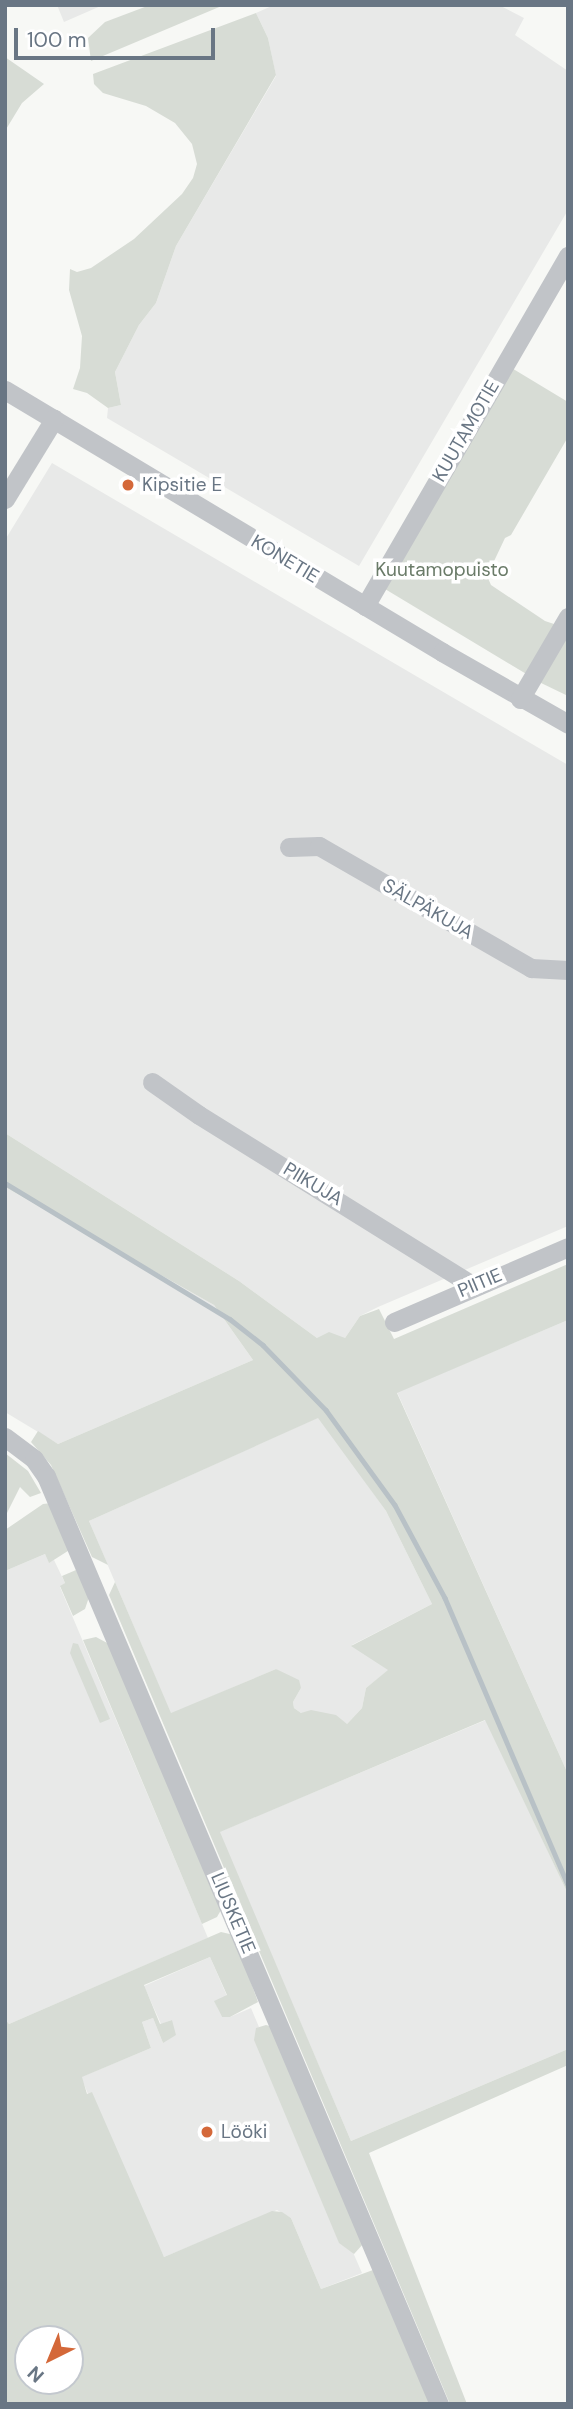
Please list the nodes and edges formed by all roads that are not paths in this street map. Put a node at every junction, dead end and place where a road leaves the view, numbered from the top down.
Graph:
1 (568, 256) edge
2 (5, 390) edge
3 (54, 419) junction
4 (5, 499) edge
5 (365, 606) junction
6 (568, 617) edge
7 (520, 699) junction
8 (568, 724) edge
9 (289, 847) dead end
10 (568, 970) edge
11 (152, 1082) dead end
12 (568, 1247) edge
13 (474, 1286) junction
14 (394, 1322) dead end
15 (5, 1437) edge
16 (439, 2404) edge

1 - 5 street, KUUTAMOTIE
2 - 3 street, KONETIE
3 - 4 street
3 - 5 street, KONETIE
5 - 7 street, KONETIE
6 - 7 street
7 - 8 street, KONETIE
9 - 10 street, SÄLPÄKUJA
11 - 13 street, PIIKUJA
12 - 13 street, PIITIE
13 - 14 street, PIITIE
15 - 16 street, LIUSKETIE

